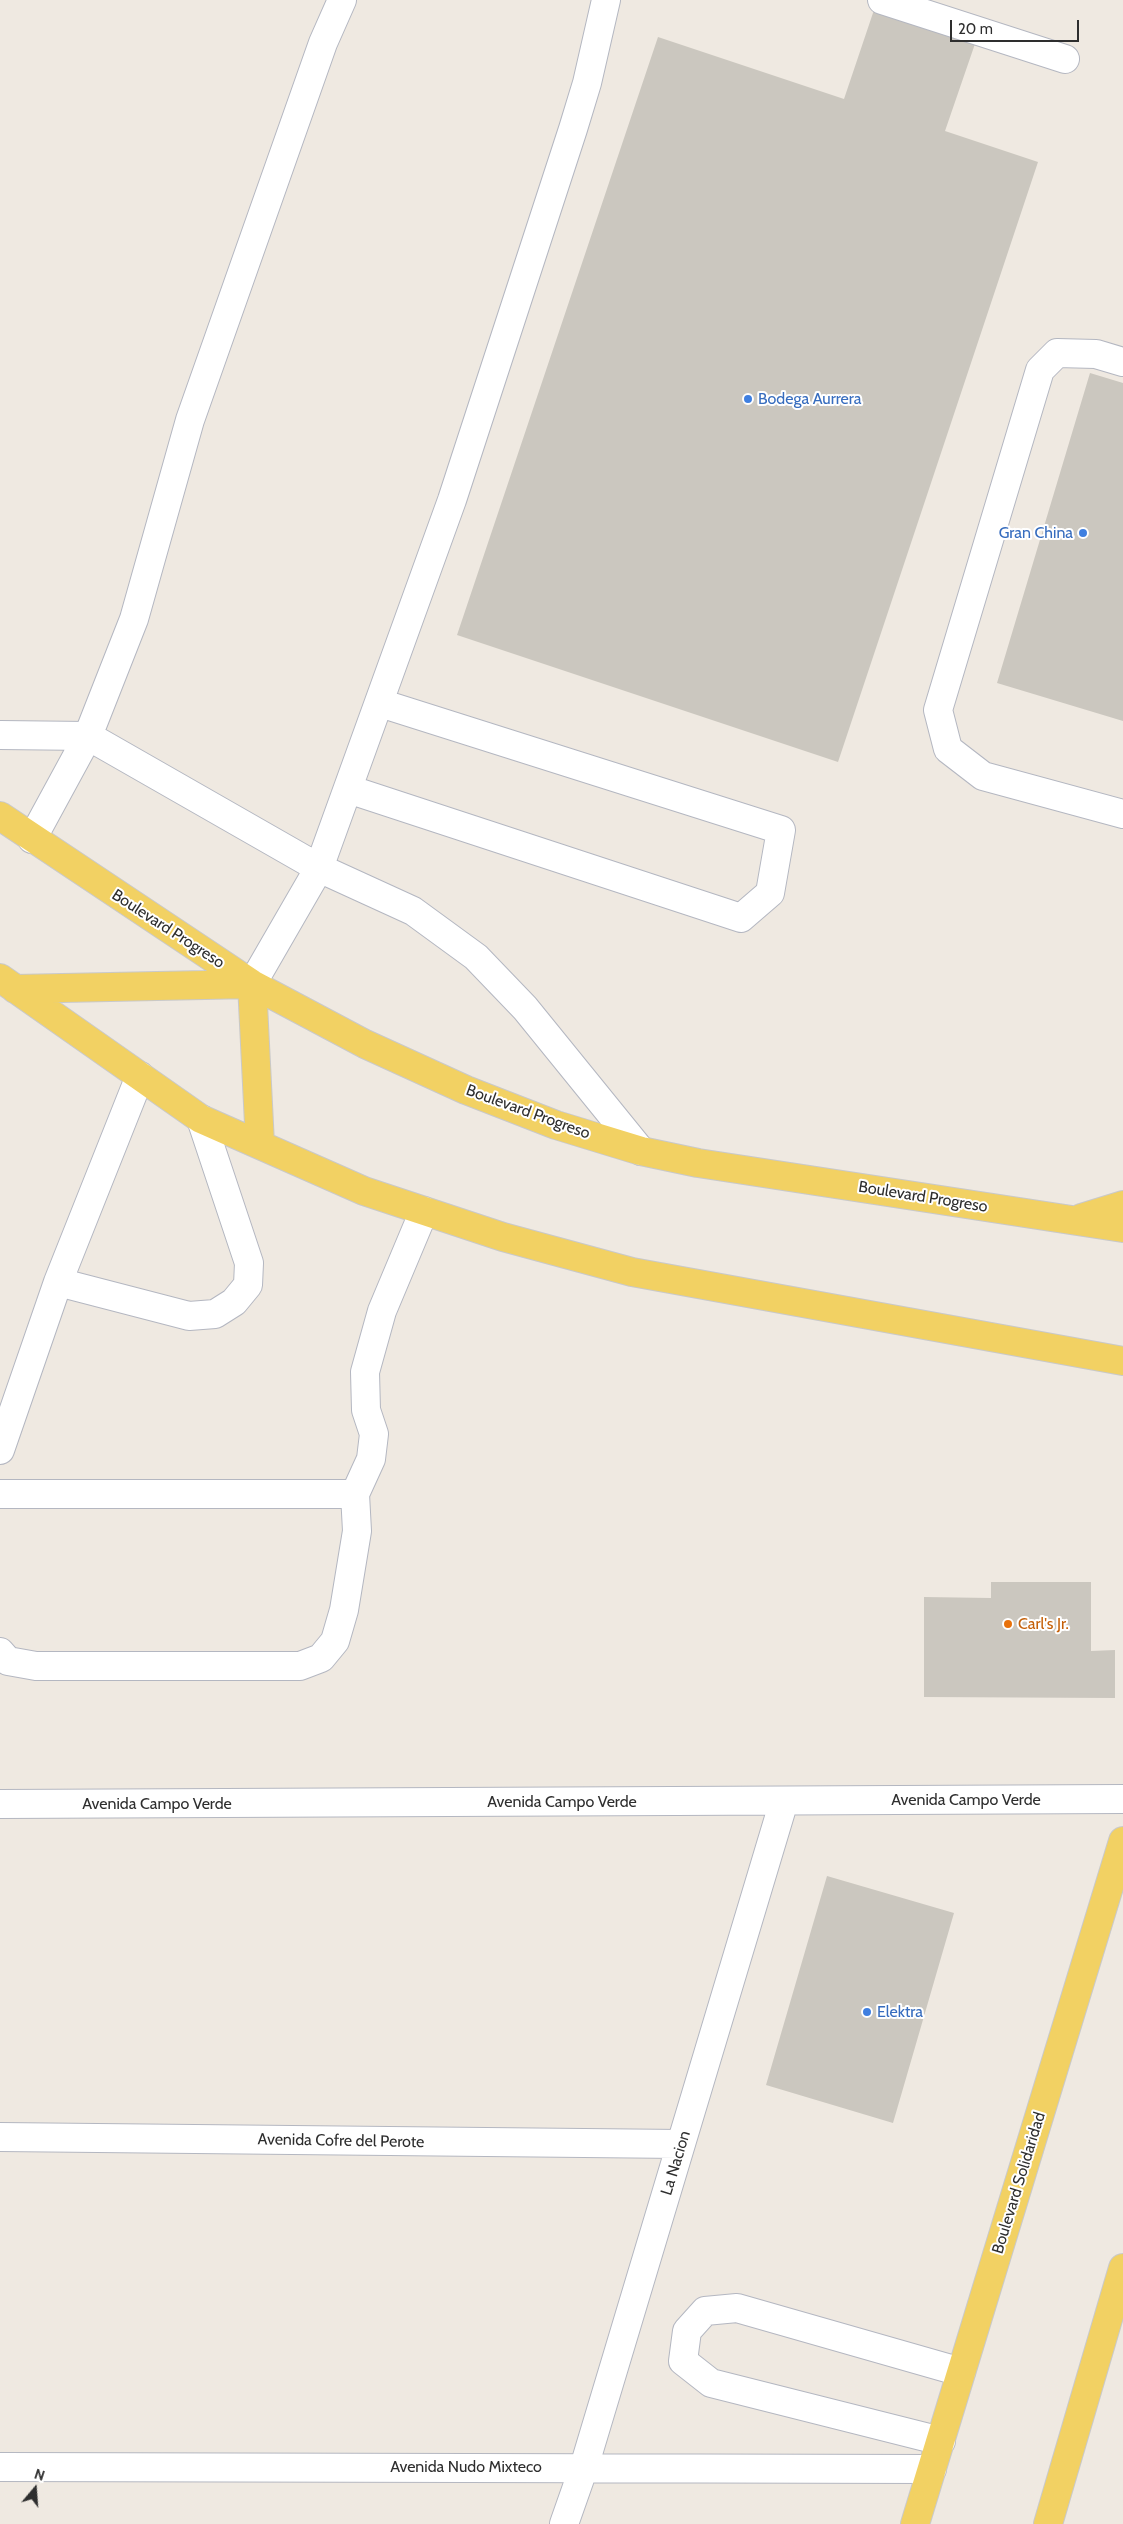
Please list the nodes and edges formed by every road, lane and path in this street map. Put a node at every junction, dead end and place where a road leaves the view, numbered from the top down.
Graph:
1 (342, 0) edge
2 (606, 0) edge
3 (882, 0) edge
4 (1066, 59) dead end
5 (1123, 362) edge
6 (380, 703) junction
7 (0, 735) edge
8 (88, 736) junction
9 (348, 789) junction
10 (1123, 814) edge
11 (0, 816) edge
12 (32, 839) junction
13 (319, 868) junction
14 (7, 984) edge
15 (252, 984) junction
16 (140, 1076) junction
17 (201, 1118) junction
18 (260, 1144) junction
19 (641, 1151) junction
20 (1123, 1206) edge
21 (424, 1211) junction
22 (1073, 1220) junction
23 (1123, 1228) edge
24 (58, 1282) junction
25 (1123, 1362) edge
26 (0, 1450) edge
27 (0, 1494) edge
28 (355, 1494) junction
29 (0, 1652) edge
30 (1123, 1799) edge
31 (784, 1801) junction
32 (0, 1804) edge
33 (1123, 1841) edge
34 (0, 2137) edge
35 (681, 2144) junction
36 (1123, 2268) edge
37 (961, 2372) junction
38 (941, 2441) junction
39 (0, 2467) edge
40 (584, 2467) junction
41 (932, 2469) junction
42 (564, 2524) edge
43 (914, 2524) edge
44 (1048, 2524) edge

1 - 8 street
2 - 6 street
3 - 4 street
5 - 10 street
6 - 9 street
6 - 9 street
7 - 8 street
8 - 12 street
8 - 13 street
9 - 13 street
11 - 12 main road, Boulevard Progreso
12 - 15 main road, Boulevard Progreso
13 - 15 street
13 - 19 street
14 - 15 main road
14 - 16 main road
15 - 18 main road
15 - 19 main road, Boulevard Progreso
16 - 17 main road
16 - 24 street
17 - 18 main road
17 - 24 street
18 - 21 main road
19 - 22 main road, Boulevard Progreso
20 - 22 main road
21 - 25 main road
21 - 28 street
22 - 23 main road, Boulevard Progreso
24 - 26 street
27 - 28 street
28 - 29 street
30 - 31 street, Avenida Campo Verde
31 - 32 street, Avenida Campo Verde
31 - 35 street, La Nacion
33 - 37 main road, Boulevard Solidaridad
34 - 35 street, Avenida Cofre del Perote
35 - 40 street, La Nacion
36 - 44 main road
37 - 38 main road, Boulevard Solidaridad
37 - 38 street
38 - 41 main road, Boulevard Solidaridad
39 - 40 street, Avenida Nudo Mixteco
40 - 41 street, Avenida Nudo Mixteco
40 - 42 street, La Nacion
41 - 43 main road, Boulevard Solidaridad

